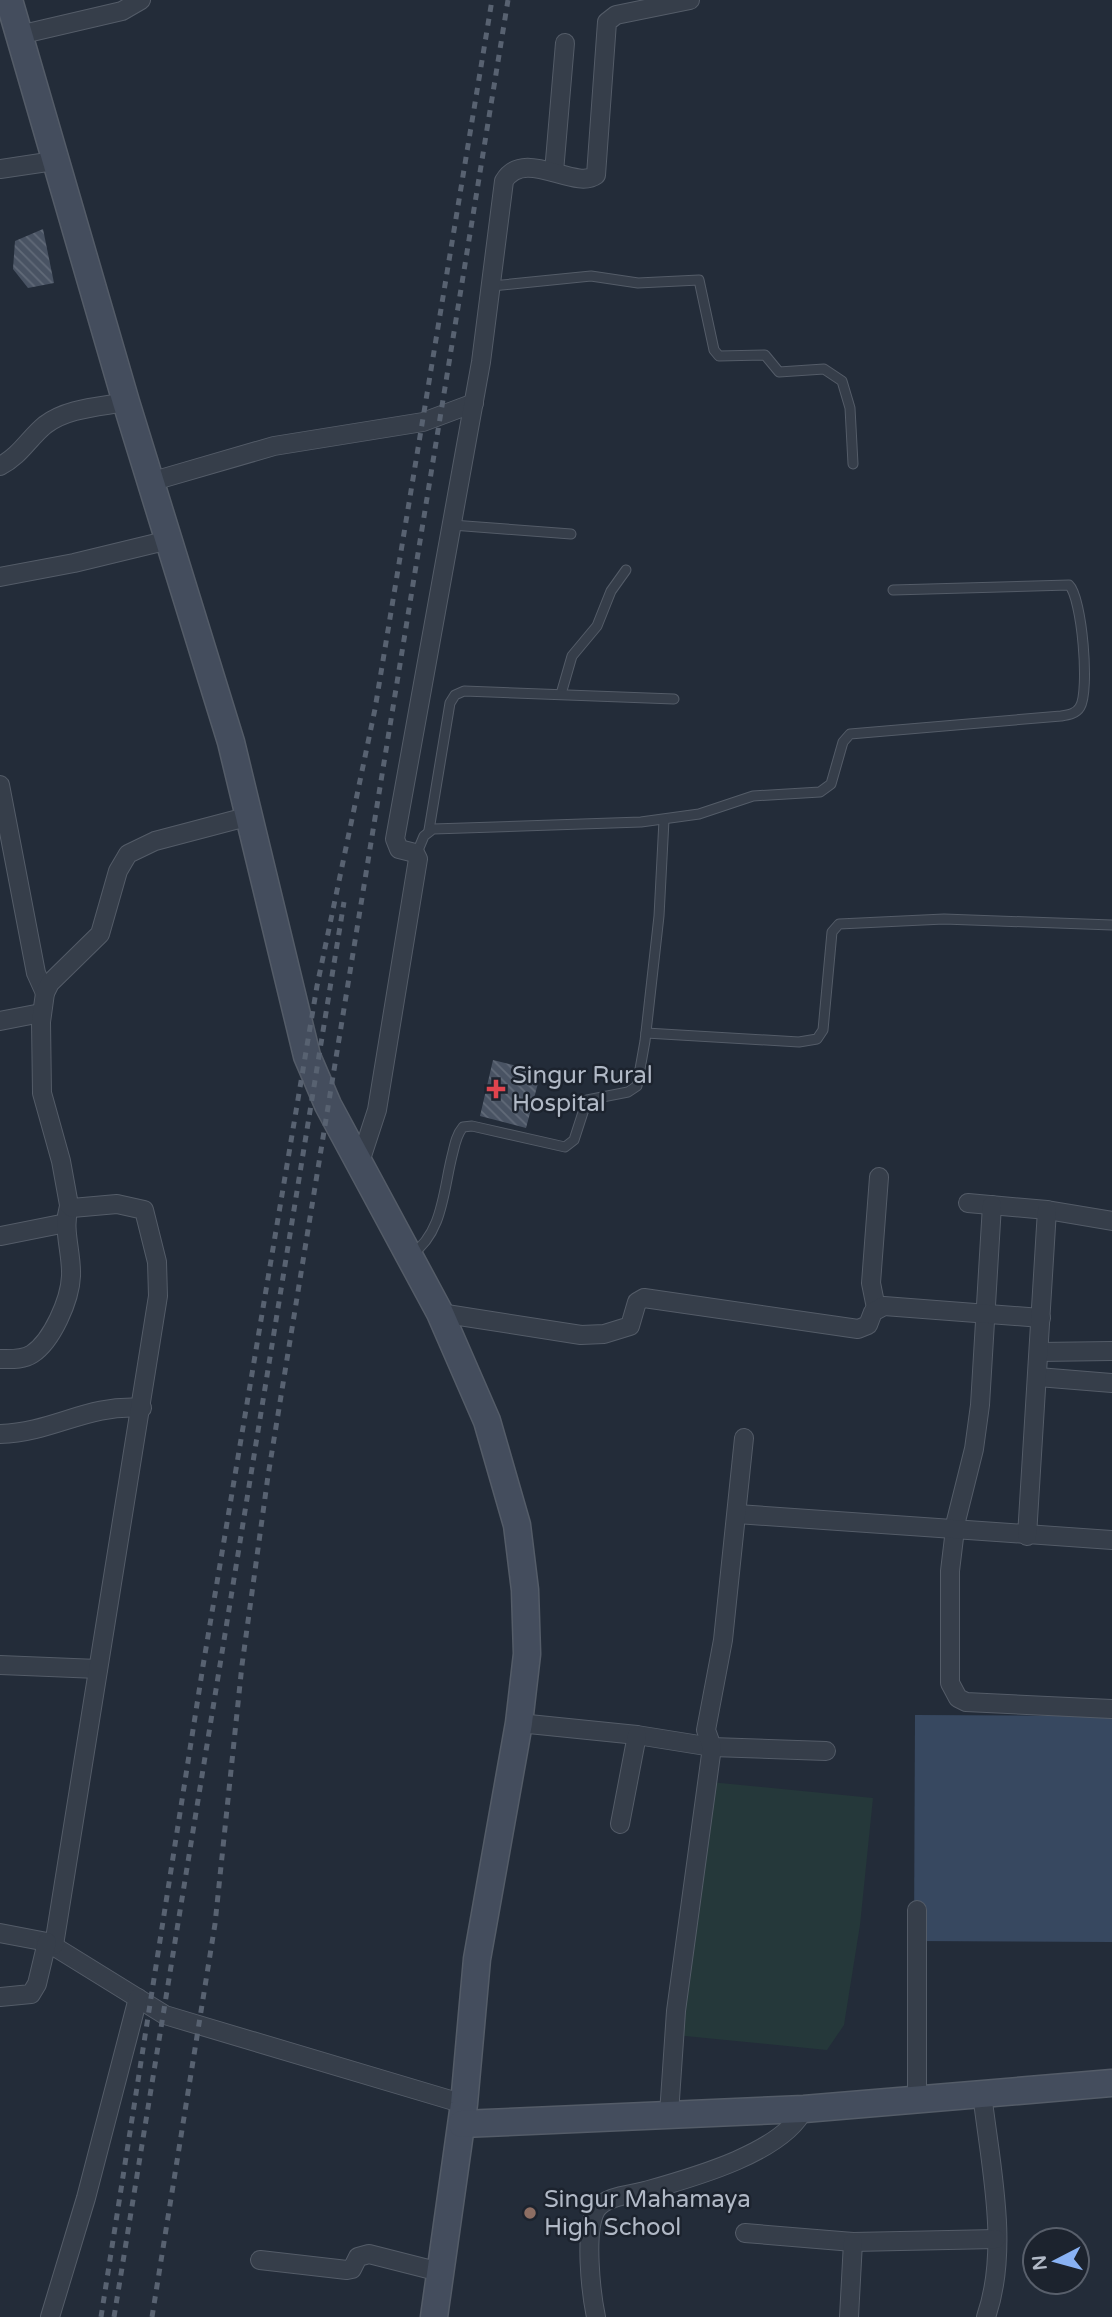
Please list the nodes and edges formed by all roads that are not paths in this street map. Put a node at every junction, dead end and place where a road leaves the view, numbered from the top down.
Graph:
1 (9, 0) edge
2 (141, 0) edge
3 (690, 0) edge
4 (19, 36) junction
5 (565, 43) dead end
6 (54, 161) junction
7 (0, 169) edge
8 (554, 172) junction
9 (492, 286) junction
10 (125, 402) junction
11 (474, 403) junction
12 (853, 464) dead end
13 (0, 466) edge
14 (150, 482) junction
15 (452, 525) junction
16 (571, 534) dead end
17 (169, 540) junction
18 (626, 570) dead end
19 (0, 577) edge
20 (893, 590) dead end
21 (561, 694) junction
22 (674, 699) dead end
23 (0, 785) edge
24 (250, 816) junction
25 (664, 820) junction
26 (429, 830) junction
27 (416, 855) junction
28 (1112, 925) edge
29 (45, 993) junction
30 (41, 1013) junction
31 (0, 1021) edge
32 (646, 1033) junction
33 (360, 1162) junction
34 (878, 1177) dead end
35 (968, 1203) dead end
36 (992, 1205) junction
37 (1047, 1210) junction
38 (67, 1214) junction
39 (1112, 1221) edge
40 (1, 1236) edge
41 (409, 1256) junction
42 (876, 1308) junction
43 (440, 1313) junction
44 (985, 1315) junction
45 (1041, 1318) junction
46 (1112, 1351) edge
47 (1039, 1352) junction
48 (0, 1359) edge
49 (1038, 1377) junction
50 (1112, 1383) edge
51 (142, 1408) junction
52 (0, 1434) edge
53 (744, 1438) dead end
54 (737, 1514) junction
55 (954, 1530) junction
56 (1027, 1536) junction
57 (1112, 1539) edge
58 (0, 1665) edge
59 (98, 1670) junction
60 (1112, 1709) edge
61 (519, 1723) junction
62 (637, 1735) junction
63 (712, 1747) junction
64 (826, 1751) dead end
65 (620, 1824) dead end
66 (916, 1910) dead end
67 (0, 1933) edge
68 (51, 1943) junction
69 (0, 1997) edge
70 (138, 1998) junction
71 (1112, 2082) edge
72 (982, 2093) junction
73 (917, 2098) junction
74 (804, 2109) junction
75 (463, 2114) junction
76 (669, 2114) junction
77 (745, 2234) dead end
78 (996, 2239) junction
79 (853, 2242) junction
80 (260, 2260) dead end
81 (440, 2272) junction
82 (50, 2317) edge
83 (434, 2317) edge
84 (596, 2317) edge
85 (849, 2317) edge
86 (986, 2317) edge

1 - 4 main road
2 - 4 street
3 - 8 street
4 - 6 main road
5 - 8 street
6 - 7 street
6 - 10 main road
8 - 9 street
9 - 11 street
9 - 12 lane
10 - 13 street
10 - 14 main road
11 - 14 street
11 - 15 street
14 - 17 main road
15 - 16 lane
15 - 27 street
17 - 19 street
17 - 24 main road
18 - 21 lane
20 - 25 lane
21 - 22 lane
21 - 26 lane
23 - 29 street
24 - 29 street
24 - 33 main road
25 - 26 lane
25 - 32 lane
26 - 27 lane
27 - 33 street
28 - 32 lane
29 - 30 street
30 - 31 street
30 - 38 street
32 - 41 lane
33 - 41 main road
34 - 42 street
35 - 36 street
36 - 37 street
36 - 44 street
37 - 39 street
37 - 45 street
38 - 40 street
38 - 48 street
38 - 51 street
41 - 43 main road
42 - 43 street
42 - 44 street
43 - 61 main road
44 - 45 street
44 - 55 street
45 - 47 street
46 - 47 street
47 - 49 street
49 - 50 street
49 - 56 street
51 - 52 street
51 - 59 street
53 - 54 street
54 - 55 street
54 - 63 street
55 - 56 street
55 - 60 street
56 - 57 street
58 - 59 street
59 - 68 street
61 - 62 street
61 - 75 main road
62 - 63 street
62 - 65 street
63 - 64 street
63 - 76 street
66 - 73 street
67 - 68 street
68 - 69 street
68 - 70 street
70 - 75 street
70 - 82 street
71 - 72 main road
72 - 73 main road
72 - 78 street
73 - 74 main road
74 - 76 main road
74 - 84 street
75 - 76 main road
75 - 81 main road
77 - 79 street
78 - 79 street
78 - 86 street
79 - 85 street
80 - 81 street
81 - 83 main road

